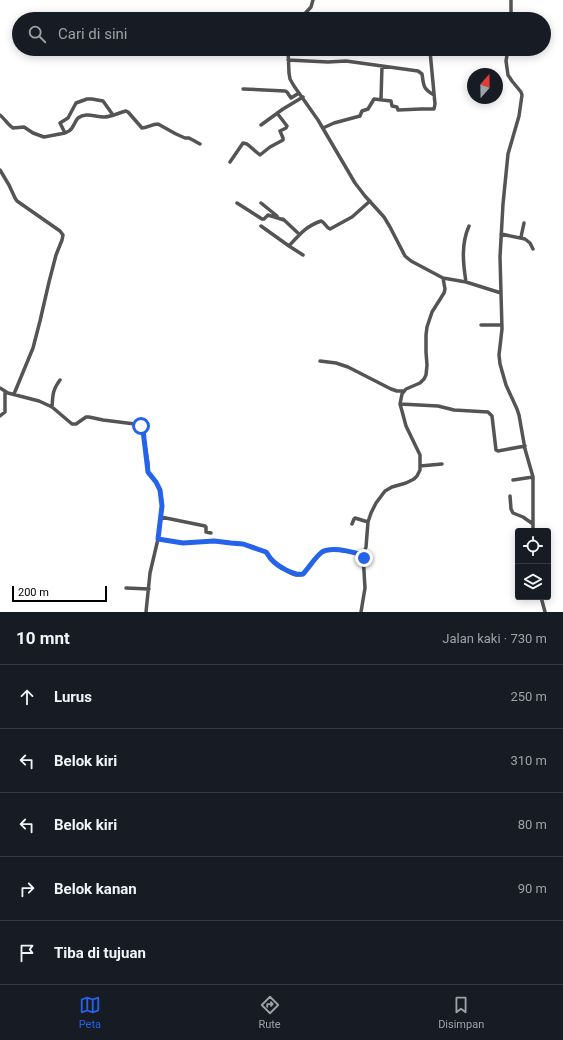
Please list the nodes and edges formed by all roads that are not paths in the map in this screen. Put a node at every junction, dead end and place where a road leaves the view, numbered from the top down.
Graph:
1 (313, 0) edge
2 (511, 0) edge
3 (306, 12) edge
4 (511, 12) edge
5 (288, 56) edge
6 (430, 56) edge
7 (507, 56) edge
8 (288, 60) junction
9 (382, 66) junction
10 (244, 89) dead end
11 (299, 93) junction
12 (434, 95) junction
13 (303, 97) junction
14 (381, 99) junction
15 (277, 113) junction
16 (0, 115) edge
17 (113, 115) junction
18 (261, 125) dead end
19 (323, 128) junction
20 (65, 133) junction
21 (200, 144) dead end
22 (230, 162) dead end
23 (0, 170) edge
24 (370, 201) junction
25 (237, 203) dead end
26 (261, 203) dead end
27 (284, 220) junction
28 (524, 223) dead end
29 (261, 226) dead end
30 (469, 226) dead end
31 (299, 234) junction
32 (501, 234) junction
33 (521, 237) junction
34 (289, 246) junction
35 (533, 249) dead end
36 (303, 255) dead end
37 (443, 278) junction
38 (466, 282) junction
39 (501, 293) junction
40 (481, 325) dead end
41 (502, 325) junction
42 (320, 361) dead end
43 (60, 380) dead end
44 (0, 388) edge
45 (404, 391) junction
46 (5, 392) junction
47 (14, 394) junction
48 (400, 404) junction
49 (52, 407) junction
50 (0, 416) edge
51 (525, 446) junction
52 (442, 464) dead end
53 (420, 466) junction
54 (533, 477) junction
55 (513, 480) dead end
56 (510, 496) dead end
57 (161, 517) junction
58 (368, 522) junction
59 (352, 524) dead end
60 (533, 524) junction
61 (533, 528) edge
62 (211, 533) dead end
63 (158, 539) junction
64 (363, 555) junction
65 (126, 588) dead end
66 (149, 589) junction
67 (542, 600) edge
68 (146, 612) edge
69 (361, 612) edge
70 (545, 612) edge

1 - 3 street
2 - 4 street
5 - 8 street
6 - 12 street
7 - 32 street
8 - 9 street
8 - 11 street
9 - 12 street
9 - 14 street
10 - 11 street
11 - 13 street
12 - 14 street
13 - 15 street
13 - 19 street
14 - 19 street
15 - 18 street
15 - 22 street
16 - 20 street
17 - 20 street
17 - 20 street
17 - 21 street
19 - 24 street
23 - 47 street
24 - 31 street
24 - 37 street
25 - 27 street
26 - 27 street
27 - 31 street
28 - 33 street
29 - 34 street
30 - 38 street
31 - 34 street
32 - 33 street
32 - 39 street
33 - 35 street
34 - 36 street
37 - 38 street
37 - 45 street
38 - 39 street
39 - 41 street
40 - 41 street
41 - 51 street
42 - 45 street
43 - 49 street
44 - 46 street
45 - 48 street
46 - 47 street
46 - 50 street
47 - 49 street
48 - 51 street
48 - 53 street
49 - 57 street
51 - 54 street
52 - 53 street
53 - 58 street
54 - 55 street
54 - 60 street
56 - 60 street
57 - 62 street
57 - 63 street
58 - 59 street
58 - 64 street
60 - 61 street
63 - 64 street
63 - 66 street
64 - 69 street
65 - 66 street
66 - 68 street
67 - 70 street

